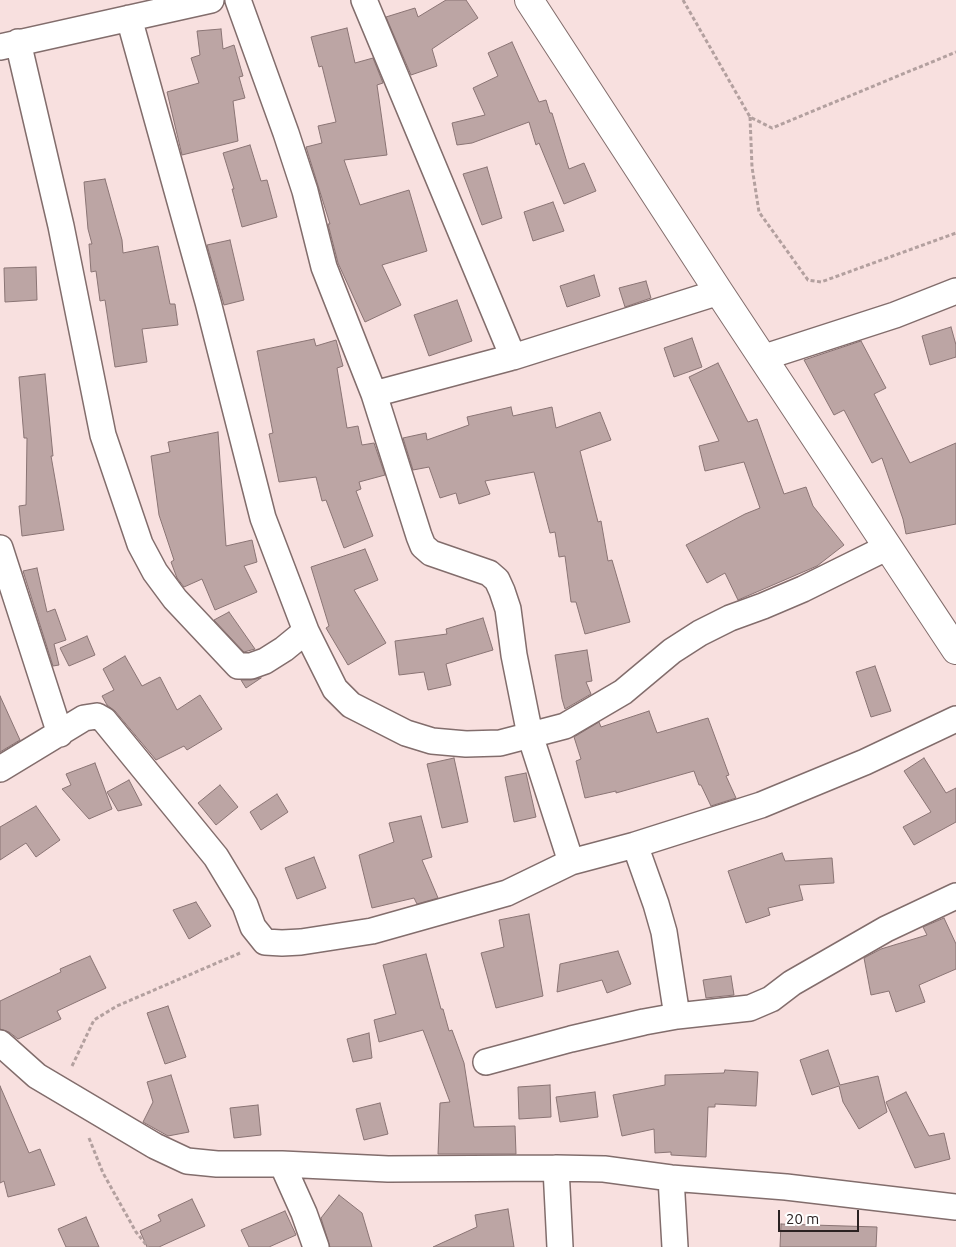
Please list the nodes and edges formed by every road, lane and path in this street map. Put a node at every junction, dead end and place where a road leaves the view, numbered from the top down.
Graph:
1 (211, 0) edge
2 (238, 0) edge
3 (364, 0) edge
4 (529, 0) edge
5 (683, 0) edge
6 (129, 18) junction
7 (9, 45) edge
8 (956, 52) edge
9 (750, 117) junction
10 (956, 233) edge
11 (956, 291) edge
12 (719, 292) junction
13 (513, 357) junction
14 (762, 358) junction
15 (374, 394) junction
16 (888, 547) junction
17 (0, 548) edge
18 (306, 631) junction
19 (956, 650) edge
20 (956, 719) edge
21 (60, 734) junction
22 (530, 735) junction
23 (0, 769) edge
24 (636, 844) junction
25 (571, 862) junction
26 (956, 896) edge
27 (265, 942) junction
28 (677, 1016) junction
29 (0, 1043) edge
30 (486, 1062) dead end
31 (72, 1097) junction
32 (282, 1164) junction
33 (556, 1168) junction
34 (671, 1178) junction
35 (956, 1207) edge
36 (148, 1247) edge
37 (316, 1247) edge
38 (560, 1247) edge
39 (675, 1247) edge

1 - 6 street
2 - 15 street
3 - 13 street
4 - 12 street
5 - 9 path
6 - 7 street
6 - 18 street
7 - 18 street
8 - 9 path
9 - 10 path
11 - 14 street
12 - 13 street
12 - 14 street
13 - 15 street
14 - 16 street
15 - 22 street
16 - 19 street
16 - 22 street
17 - 21 street
18 - 22 street
20 - 24 street
21 - 23 street
21 - 27 street
22 - 25 street
24 - 25 street
24 - 28 street
25 - 27 street
26 - 28 street
27 - 31 path
28 - 30 street
29 - 31 street
31 - 32 street
31 - 36 path
32 - 33 street
32 - 37 street
33 - 34 street
33 - 38 street
34 - 35 street
34 - 39 street

